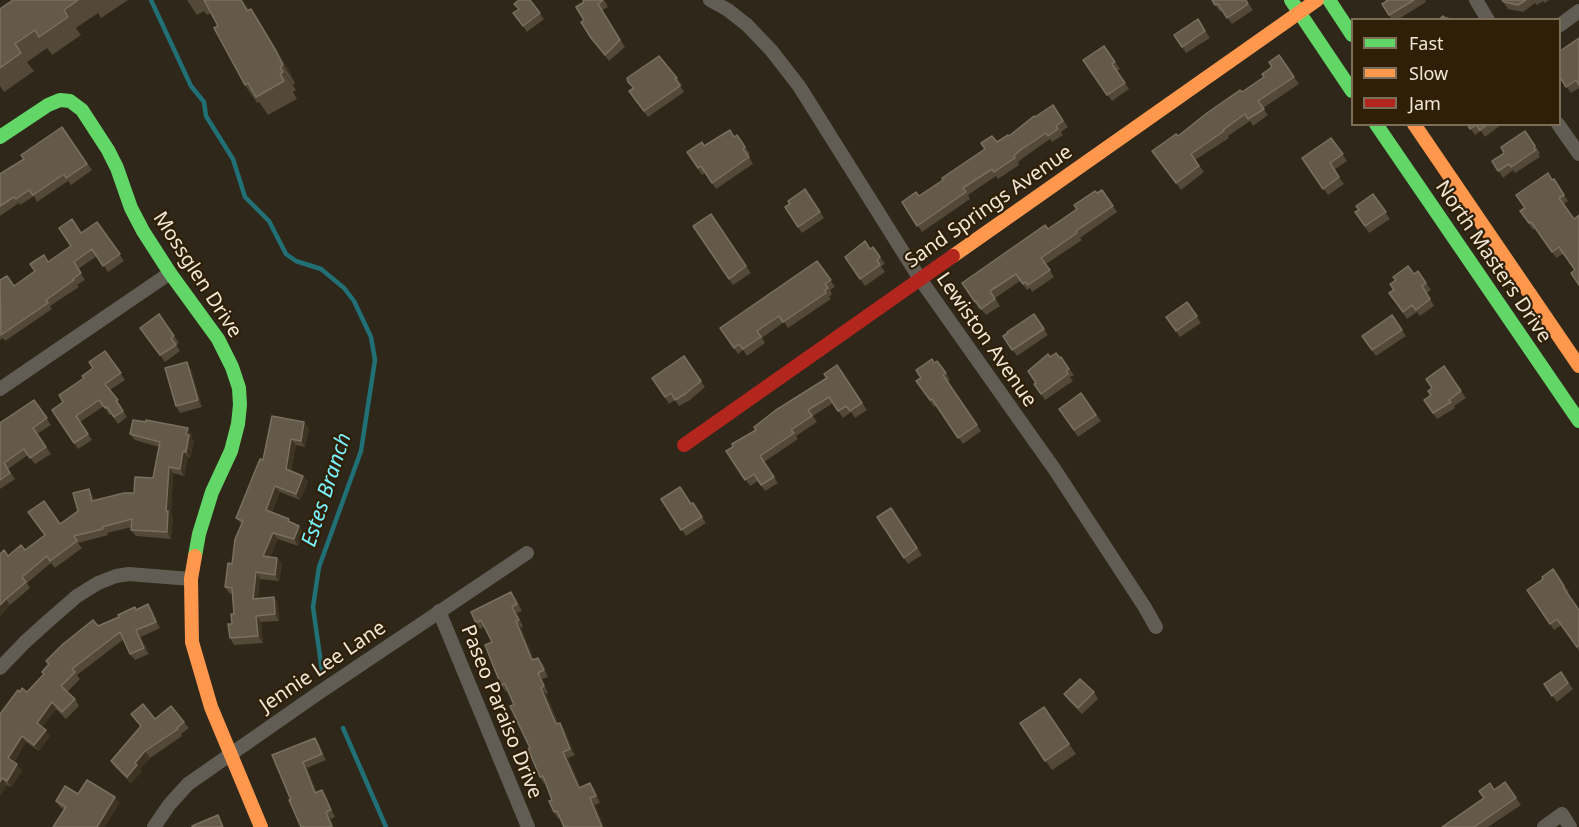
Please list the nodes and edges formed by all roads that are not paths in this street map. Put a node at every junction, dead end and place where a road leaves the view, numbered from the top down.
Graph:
1 (710, 0) edge
2 (1291, 0) edge
3 (1317, 0) edge
4 (1329, 0) edge
5 (1476, 0) edge
6 (1579, 11) edge
7 (1299, 12) junction
8 (1487, 18) edge
9 (1561, 24) edge
10 (1351, 31) edge
11 (1351, 88) edge
12 (1378, 126) edge
13 (1415, 126) edge
14 (1559, 126) edge
15 (0, 138) edge
16 (1579, 154) edge
17 (170, 273) junction
18 (920, 279) junction
19 (1531, 324) junction
20 (1579, 366) edge
21 (0, 388) edge
22 (1579, 422) edge
23 (684, 445) dead end
24 (527, 553) dead end
25 (191, 579) junction
26 (439, 611) junction
27 (1156, 627) dead end
28 (0, 668) edge
29 (230, 753) junction
30 (153, 827) edge
31 (261, 827) edge
32 (528, 827) edge
33 (1544, 827) edge
34 (1570, 827) edge

1 - 18 street, Lewiston Avenue
2 - 7 street
3 - 7 street, Sand Springs Avenue
4 - 10 street
5 - 8 street
6 - 9 street
7 - 11 street
7 - 18 street, Sand Springs Avenue
12 - 19 street, North Masters Drive
13 - 19 street, North Masters Drive
14 - 16 street
15 - 17 street, Mossglen Drive
17 - 21 street
17 - 25 street, Mossglen Drive
18 - 23 street, Sand Springs Avenue
18 - 27 street, Lewiston Avenue
19 - 20 street, North Masters Drive
19 - 22 street, North Masters Drive
24 - 26 street, Jennie Lee Lane
25 - 28 street
25 - 29 street, Mossglen Drive
26 - 29 street, Jennie Lee Lane
26 - 32 street, Paseo Paraiso Drive
29 - 30 street, Jennie Lee Lane
29 - 31 street, Mossglen Drive
33 - 34 street

